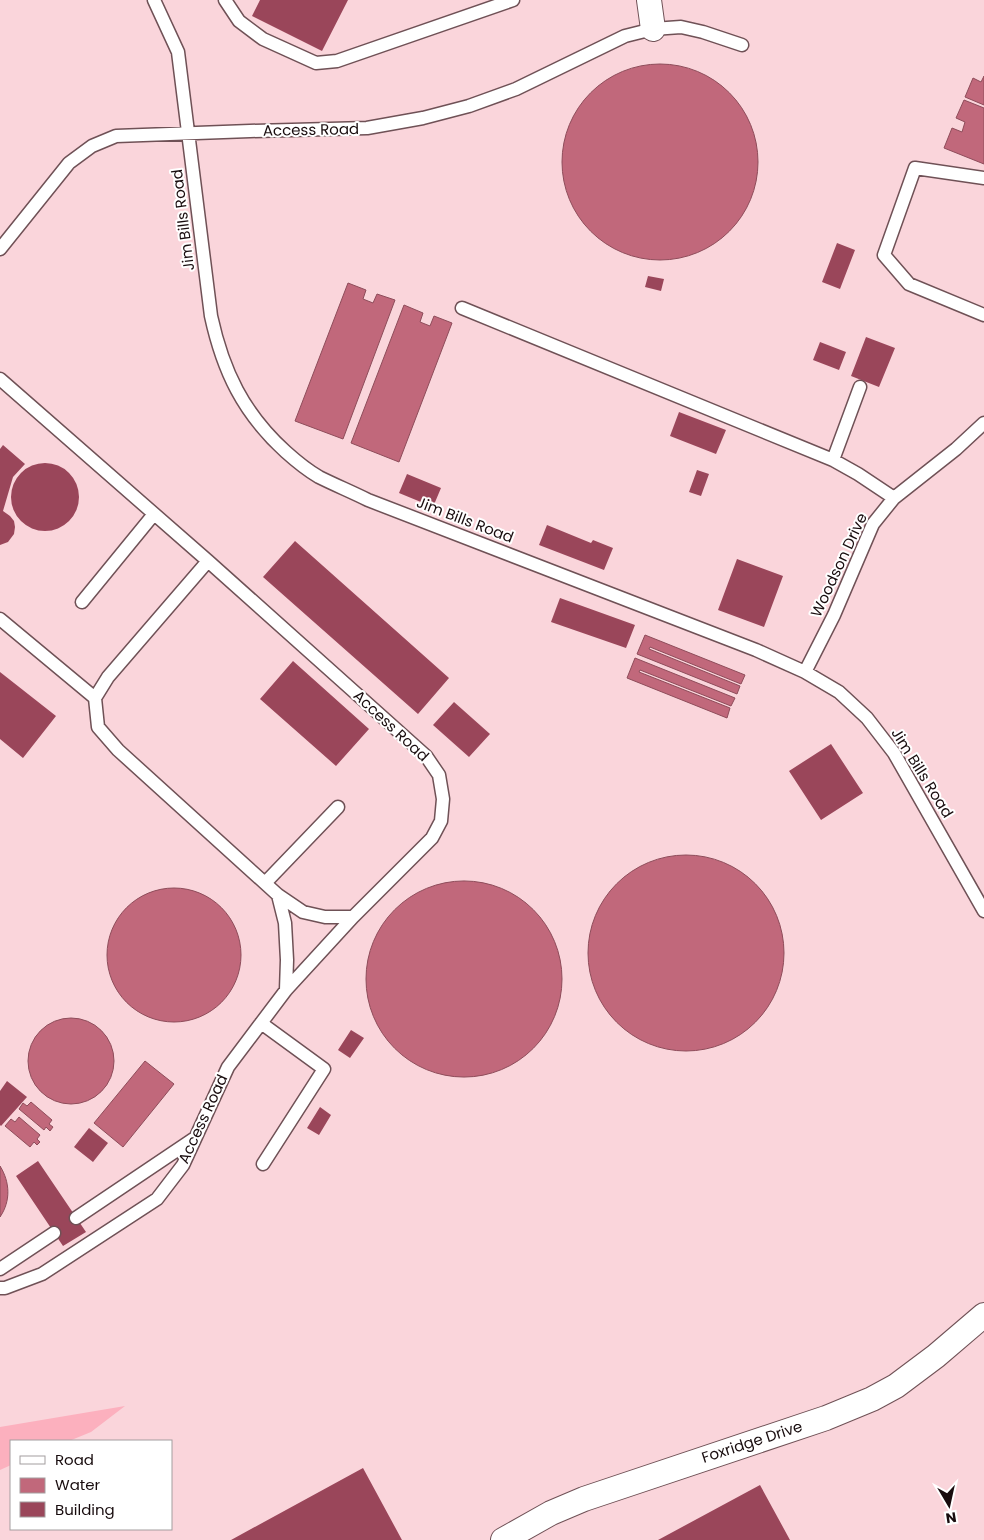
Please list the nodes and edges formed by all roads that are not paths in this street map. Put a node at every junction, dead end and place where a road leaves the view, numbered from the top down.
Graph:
1 (154, 0) edge
2 (225, 0) edge
3 (513, 0) edge
4 (649, 0) edge
5 (653, 29) junction
6 (742, 45) dead end
7 (189, 133) junction
8 (984, 178) edge
9 (0, 250) edge
10 (462, 308) dead end
11 (984, 314) edge
12 (0, 378) edge
13 (860, 387) dead end
14 (984, 423) edge
15 (833, 460) junction
16 (894, 498) junction
17 (154, 514) junction
18 (208, 561) junction
19 (82, 602) dead end
20 (0, 619) edge
21 (805, 672) junction
22 (95, 698) junction
23 (338, 807) dead end
24 (266, 882) junction
25 (278, 895) junction
26 (984, 910) edge
27 (353, 917) junction
28 (286, 990) junction
29 (261, 1023) junction
30 (194, 1138) junction
31 (263, 1164) dead end
32 (76, 1218) dead end
33 (54, 1233) dead end
34 (0, 1269) edge
35 (0, 1288) edge
36 (984, 1315) edge
37 (530, 1534) edge
38 (503, 1540) edge

1 - 7 lane, Jim Bills Road
2 - 3 lane
4 - 5 street
5 - 6 lane, Access Road
5 - 7 lane, Access Road
7 - 9 lane, Access Road
7 - 21 lane, Jim Bills Road
8 - 11 lane
10 - 15 lane
12 - 17 lane, Access Road
13 - 15 lane
14 - 16 lane, Woodson Drive
15 - 16 lane
16 - 21 lane, Woodson Drive
17 - 18 lane, Access Road
17 - 19 lane
18 - 22 lane
18 - 27 lane, Access Road
20 - 22 lane
21 - 26 lane, Jim Bills Road
22 - 24 lane
23 - 24 lane
24 - 25 lane
25 - 27 lane
25 - 28 lane
27 - 28 lane, Access Road
28 - 29 lane, Access Road
29 - 30 lane, Access Road
29 - 31 lane
30 - 32 lane
30 - 35 lane, Access Road
33 - 34 lane
36 - 37 street, Foxridge Drive
37 - 38 street, Foxridge Drive

